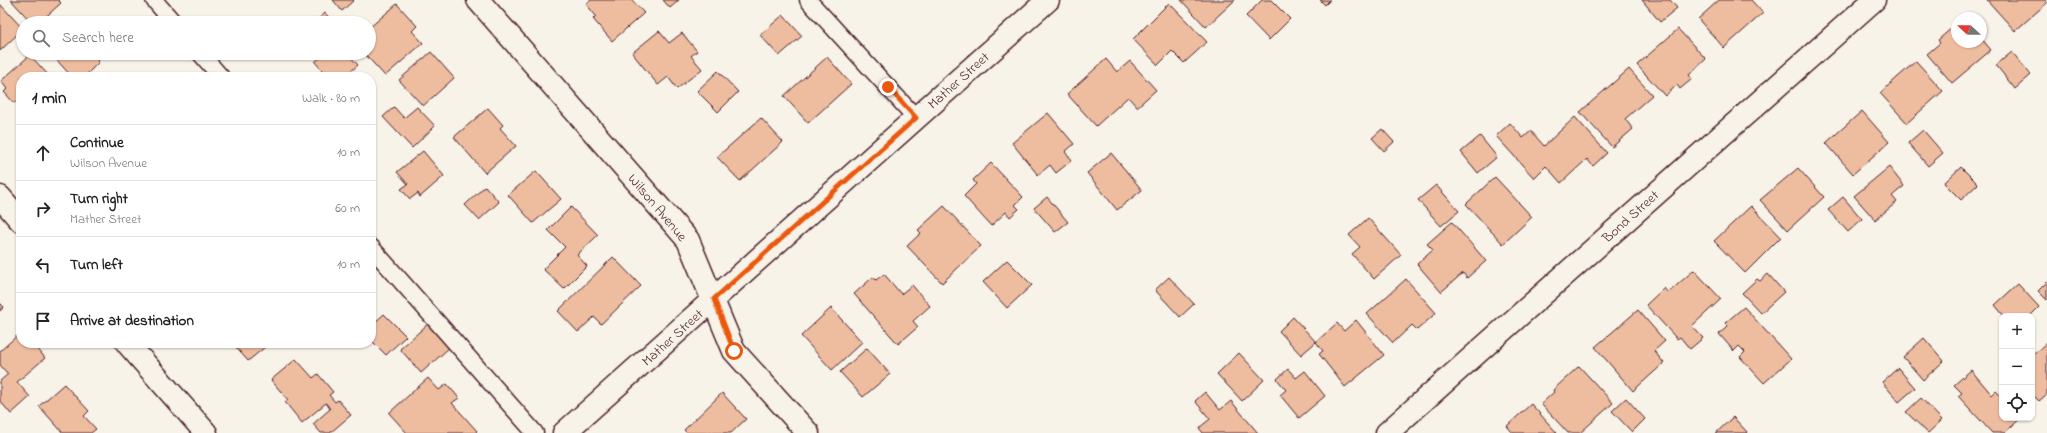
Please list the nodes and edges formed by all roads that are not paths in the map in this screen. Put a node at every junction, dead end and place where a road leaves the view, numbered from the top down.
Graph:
1 (154, 0) edge
2 (478, 0) edge
3 (808, 0) edge
4 (1048, 0) edge
5 (1874, 0) edge
6 (168, 16) edge
7 (206, 60) edge
8 (217, 72) edge
9 (916, 118) junction
10 (0, 197) edge
11 (16, 215) edge
12 (376, 253) edge
13 (714, 299) junction
14 (131, 348) edge
15 (206, 433) edge
16 (535, 433) edge
17 (564, 433) edge
18 (808, 433) edge
19 (1387, 433) edge

1 - 6 lane
2 - 13 street, Wilson Avenue
3 - 9 lane
4 - 9 street, Mather Street
5 - 19 street, Bond Street
7 - 8 lane
9 - 13 street, Mather Street
10 - 11 street
12 - 16 lane
13 - 17 street, Mather Street
13 - 18 street, Wilson Avenue
14 - 15 street

